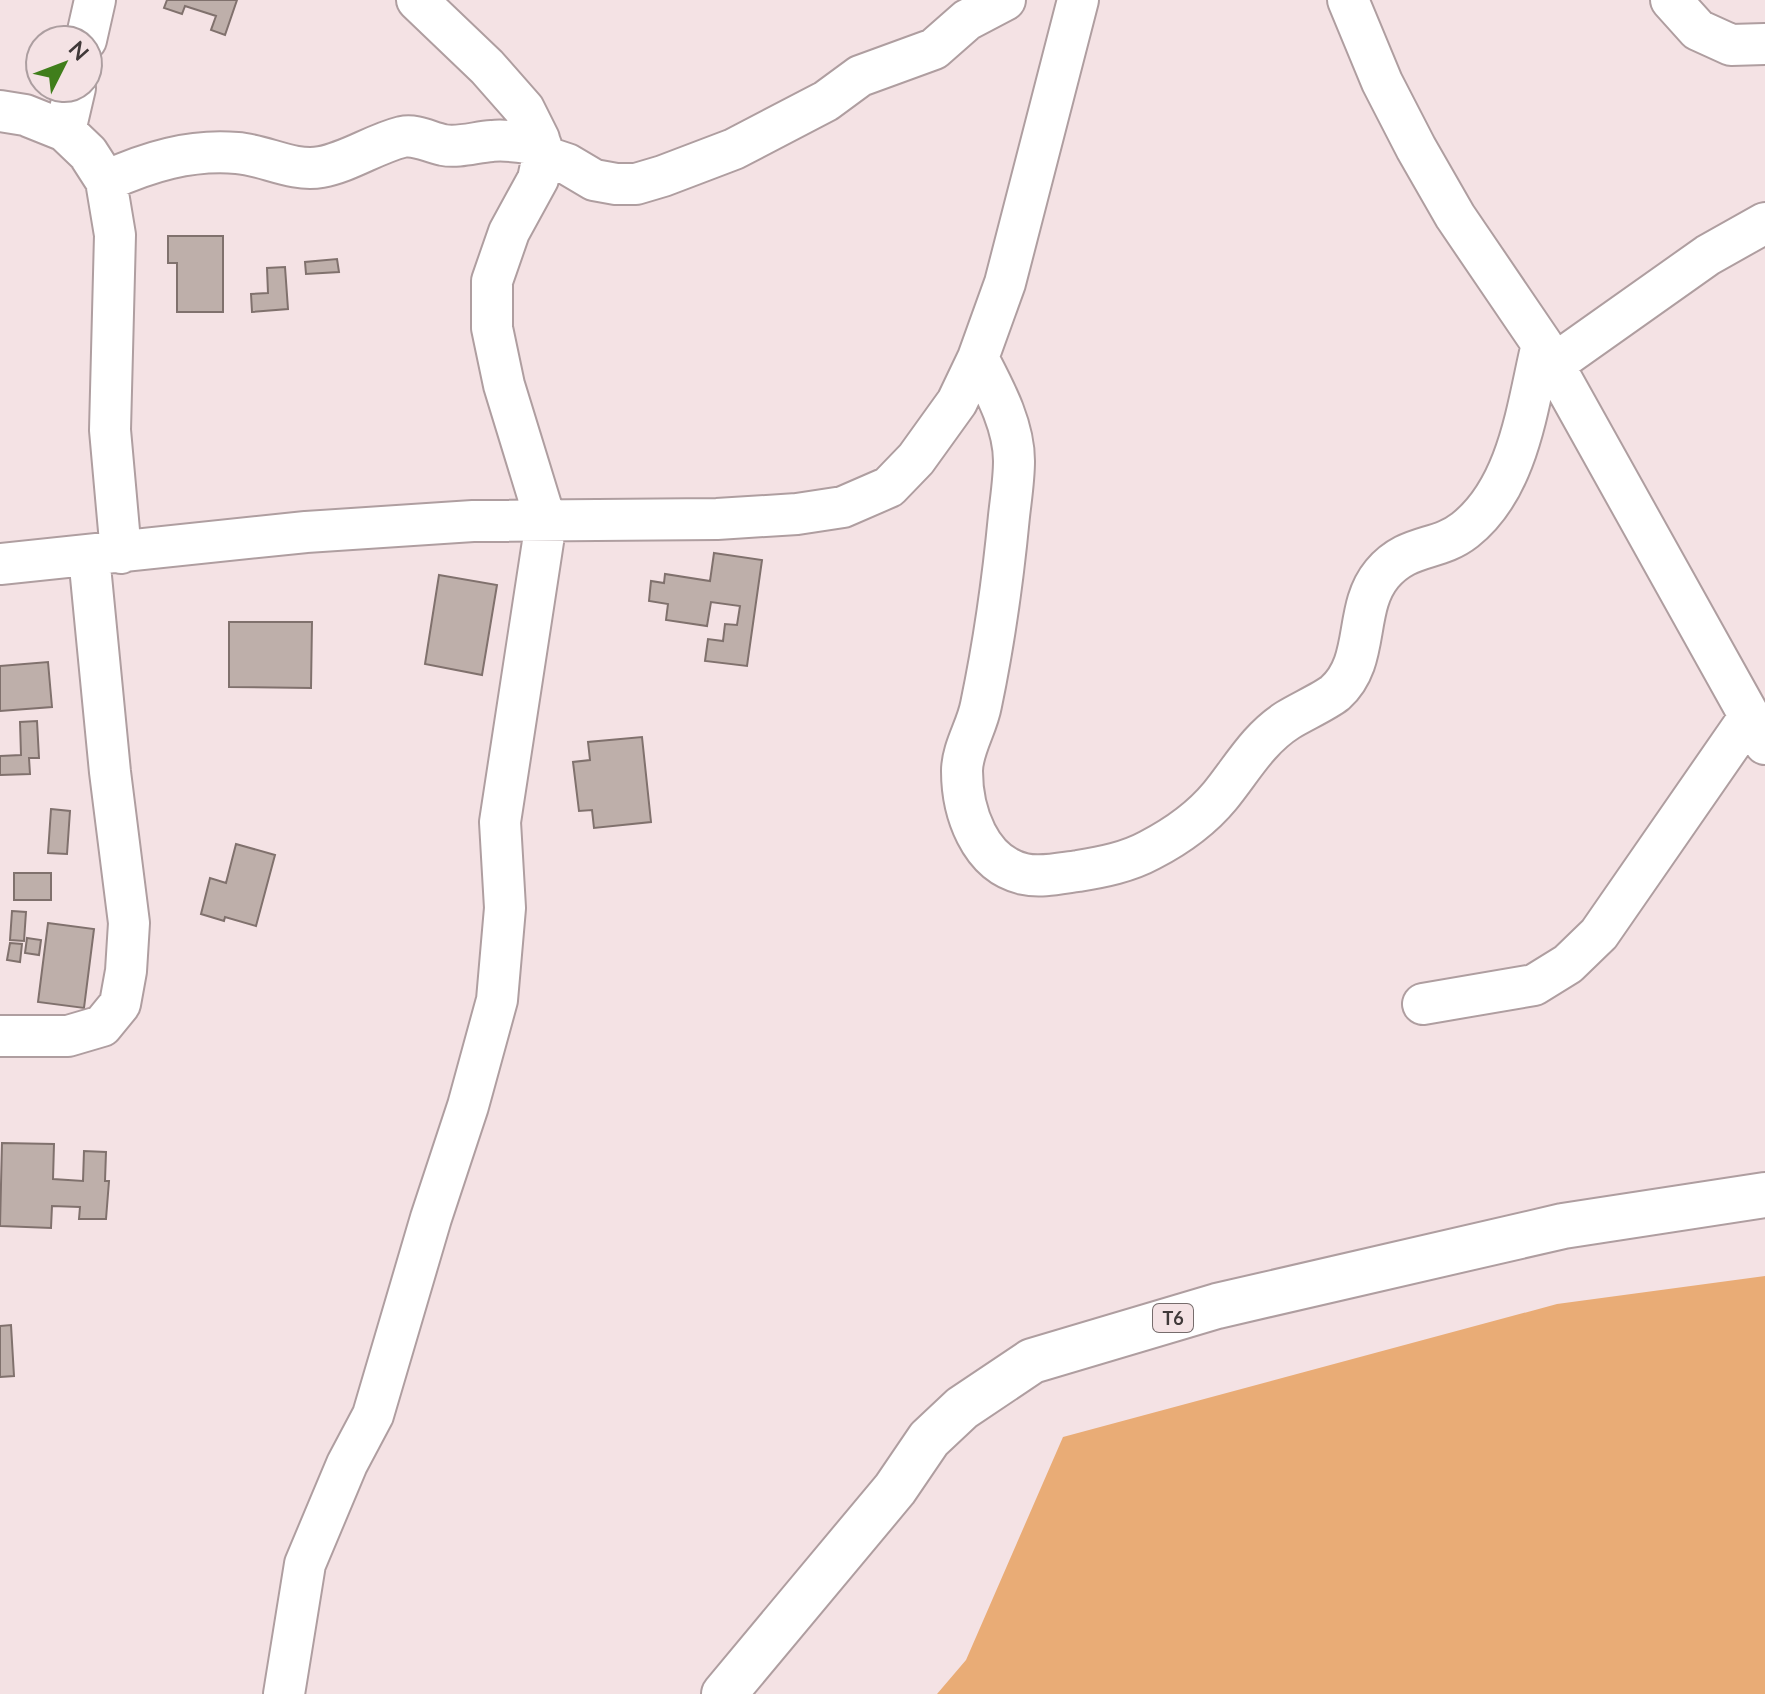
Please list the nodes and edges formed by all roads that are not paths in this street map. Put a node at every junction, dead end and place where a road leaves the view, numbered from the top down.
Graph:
1 (95, 0) edge
2 (417, 0) edge
3 (1005, 0) edge
4 (1078, 0) edge
5 (1348, 0) edge
6 (1671, 0) edge
7 (90, 24) edge
8 (1765, 44) edge
9 (71, 104) edge
10 (0, 111) edge
11 (65, 131) junction
12 (542, 151) junction
13 (106, 181) junction
14 (1765, 223) edge
15 (1548, 354) junction
16 (978, 358) junction
17 (546, 522) junction
18 (105, 555) junction
19 (0, 564) edge
20 (1758, 730) edge
21 (1423, 1004) dead end
22 (0, 1036) edge
23 (1765, 1195) edge
24 (284, 1694) edge
25 (724, 1694) edge

1 - 7 street
2 - 12 street
3 - 12 street
4 - 16 street
5 - 15 street
6 - 8 street
9 - 11 street
10 - 11 street
11 - 13 street
12 - 13 street
12 - 17 street
13 - 18 street
14 - 15 street
15 - 16 street
15 - 20 street
16 - 17 street
17 - 18 street
17 - 24 street
18 - 19 street
18 - 22 street
20 - 21 street
23 - 25 highway, T6

